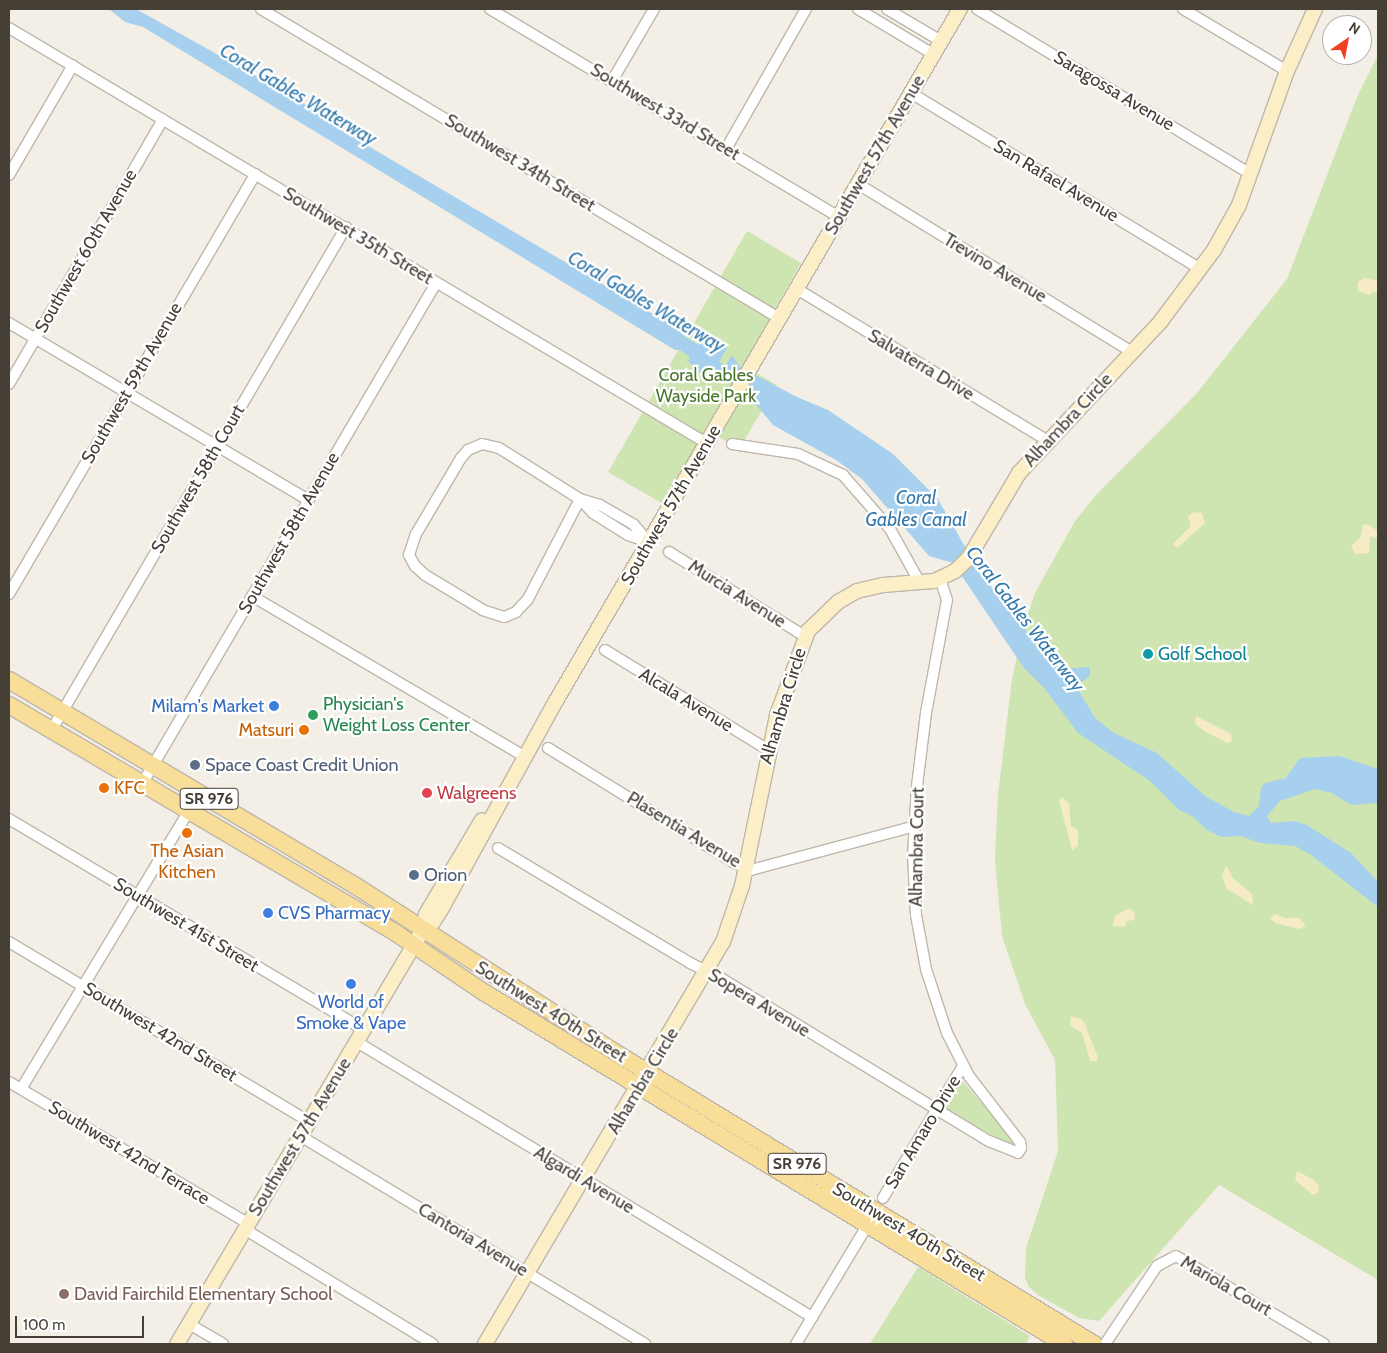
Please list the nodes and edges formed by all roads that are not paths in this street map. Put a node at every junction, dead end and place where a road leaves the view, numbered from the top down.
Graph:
1 (261, 9) edge
2 (654, 9) edge
3 (806, 9) edge
4 (858, 9) edge
5 (887, 9) edge
6 (960, 9) edge
7 (977, 9) edge
8 (1183, 9) edge
9 (1315, 9) edge
10 (497, 10) edge
11 (9, 28) edge
12 (941, 41) junction
13 (933, 54) junction
14 (73, 65) junction
15 (1287, 71) junction
16 (612, 81) junction
17 (911, 93) junction
18 (163, 119) junction
19 (726, 149) junction
20 (256, 174) junction
21 (1251, 174) junction
22 (9, 175) edge
23 (858, 184) junction
24 (839, 217) junction
25 (346, 227) junction
26 (1201, 269) junction
27 (436, 283) junction
28 (797, 290) junction
29 (780, 318) junction
30 (9, 324) edge
31 (35, 339) junction
32 (1132, 352) junction
33 (9, 384) edge
34 (126, 393) junction
35 (1046, 440) junction
36 (708, 444) junction
37 (732, 444) dead end
38 (217, 446) junction
39 (580, 499) junction
40 (308, 500) junction
41 (649, 542) junction
42 (669, 552) dead end
43 (940, 579) junction
44 (920, 583) junction
45 (9, 594) edge
46 (252, 596) junction
47 (806, 637) junction
48 (604, 650) dead end
49 (9, 680) edge
50 (9, 705) edge
51 (62, 713) junction
52 (51, 731) junction
53 (548, 748) dead end
54 (768, 750) junction
55 (525, 757) junction
56 (153, 766) junction
57 (142, 784) junction
58 (189, 811) junction
59 (9, 819) edge
60 (250, 823) junction
61 (915, 826) junction
62 (222, 831) junction
63 (265, 832) junction
64 (238, 840) junction
65 (498, 848) dead end
66 (745, 868) junction
67 (138, 896) junction
68 (423, 930) junction
69 (9, 942) edge
70 (414, 945) junction
71 (707, 971) junction
72 (83, 986) junction
73 (360, 1036) junction
74 (963, 1066) junction
75 (644, 1080) junction
76 (9, 1082) edge
77 (21, 1089) junction
78 (936, 1110) junction
79 (310, 1122) junction
80 (302, 1137) junction
81 (1020, 1150) joint
82 (584, 1180) junction
83 (876, 1211) junction
84 (247, 1227) junction
85 (528, 1274) junction
86 (812, 1317) junction
87 (189, 1324) junction
88 (177, 1344) edge
89 (223, 1344) edge
90 (433, 1344) edge
91 (485, 1344) edge
92 (645, 1344) edge
93 (796, 1344) edge
94 (1064, 1344) edge
95 (1094, 1344) edge
96 (1104, 1344) edge
97 (1324, 1344) edge

1 - 29 street, Southwest 34th Street
2 - 16 street
3 - 19 street
4 - 13 street
5 - 12 street
6 - 12 street, Southwest 57th Avenue
7 - 21 street, Saragossa Avenue
8 - 15 street
9 - 15 street, Alhambra Circle
10 - 16 street, Southwest 33rd Street
11 - 14 street, Southwest 35th Street
12 - 13 street, Southwest 57th Avenue
13 - 17 street, Southwest 57th Avenue
14 - 18 street, Southwest 35th Street
14 - 22 street
15 - 21 street, Alhambra Circle
16 - 19 street, Southwest 33rd Street
17 - 23 street, Southwest 57th Avenue
17 - 26 street, San Rafael Avenue
18 - 20 street, Southwest 35th Street
18 - 31 street, Southwest 60th Avenue
19 - 24 street, Southwest 33rd Street
20 - 25 street, Southwest 35th Street
20 - 34 street, Southwest 59th Avenue
21 - 26 street, Alhambra Circle
23 - 24 street, Southwest 57th Avenue
23 - 32 street, Trevino Avenue
24 - 28 street, Southwest 57th Avenue
25 - 27 street, Southwest 35th Street
25 - 38 street, Southwest 58th Court
26 - 32 street, Alhambra Circle
27 - 36 street, Southwest 35th Street
27 - 40 street, Southwest 58th Avenue
28 - 29 street, Southwest 57th Avenue
28 - 35 street, Salvaterra Drive
29 - 36 street, Southwest 57th Avenue
30 - 31 street
31 - 33 street, Southwest 60th Avenue
31 - 34 street
32 - 35 street, Alhambra Circle
34 - 38 street
34 - 45 street, Southwest 59th Avenue
35 - 43 street, Alhambra Circle
36 - 41 street, Southwest 57th Avenue
37 - 44 street
38 - 40 street
38 - 51 street, Southwest 58th Court
39 - 39 street
39 - 41 street
40 - 46 street, Southwest 58th Avenue
41 - 55 street, Southwest 57th Avenue
42 - 47 street, Murcia Avenue
43 - 44 street, Alhambra Circle
43 - 61 street, Alhambra Court
44 - 47 street, Alhambra Circle
46 - 55 street
46 - 56 street, Southwest 58th Avenue
47 - 54 street, Alhambra Circle
48 - 54 street, Alcala Avenue
49 - 51 main road, Southwest 40th Street / SR 976
50 - 52 main road, Southwest 40th Street / SR 976
51 - 52 street, Southwest 58th Court
51 - 56 main road, Southwest 40th Street / SR 976
52 - 57 main road, Southwest 40th Street / SR 976
53 - 66 street, Plasentia Avenue
54 - 66 street, Alhambra Circle
55 - 68 street, Southwest 57th Avenue
56 - 57 street, Southwest 58th Avenue
56 - 60 main road, Southwest 40th Street / SR 976
57 - 58 main road, Southwest 40th Street / SR 976
58 - 62 main road, Southwest 40th Street / SR 976
58 - 67 street
59 - 67 street, Southwest 41st Street
60 - 62 main road
60 - 63 main road, Southwest 40th Street / SR 976
61 - 66 street, Plasentia Avenue
61 - 74 street, Alhambra Court
62 - 64 main road, Southwest 40th Street / SR 976
63 - 64 main road
63 - 68 main road, Southwest 40th Street / SR 976
64 - 70 main road, Southwest 40th Street / SR 976
65 - 71 street, Sopera Avenue
66 - 71 street, Alhambra Circle
67 - 72 street
67 - 73 street, Southwest 41st Street
68 - 70 street, Southwest 57th Avenue
68 - 75 main road, Southwest 40th Street / SR 976
69 - 72 street, Southwest 42nd Street
70 - 73 street, Southwest 57th Avenue
70 - 75 main road, Southwest 40th Street / SR 976
71 - 75 street, Alhambra Circle
71 - 78 street, Sopera Avenue
72 - 77 street
72 - 79 street, Southwest 42nd Street
73 - 79 street, Southwest 57th Avenue
73 - 82 street, Algardi Avenue
74 - 78 street, San Amaro Drive
74 - 81 street, Alhambra Court
75 - 82 street, Alhambra Circle
75 - 83 main road, Southwest 40th Street / SR 976
76 - 77 street, Southwest 42nd Terrace
77 - 84 street, Southwest 42nd Terrace
78 - 81 street, Sopera Avenue
78 - 83 street, San Amaro Drive
79 - 80 street, Southwest 57th Avenue
80 - 84 street, Southwest 57th Avenue
80 - 85 street, Cantoria Avenue
82 - 85 street, Alhambra Circle
82 - 86 street, Algardi Avenue
83 - 86 street, San Amaro Drive
83 - 94 main road, Southwest 40th Street / SR 976
83 - 95 main road, Southwest 40th Street / SR 976
84 - 87 street, Southwest 57th Avenue
84 - 90 street, Southwest 42nd Terrace
85 - 91 street, Alhambra Circle
85 - 92 street, Cantoria Avenue
86 - 93 street, San Amaro Drive
87 - 88 street, Southwest 57th Avenue
87 - 89 street
96 - 97 street, Mariola Court

